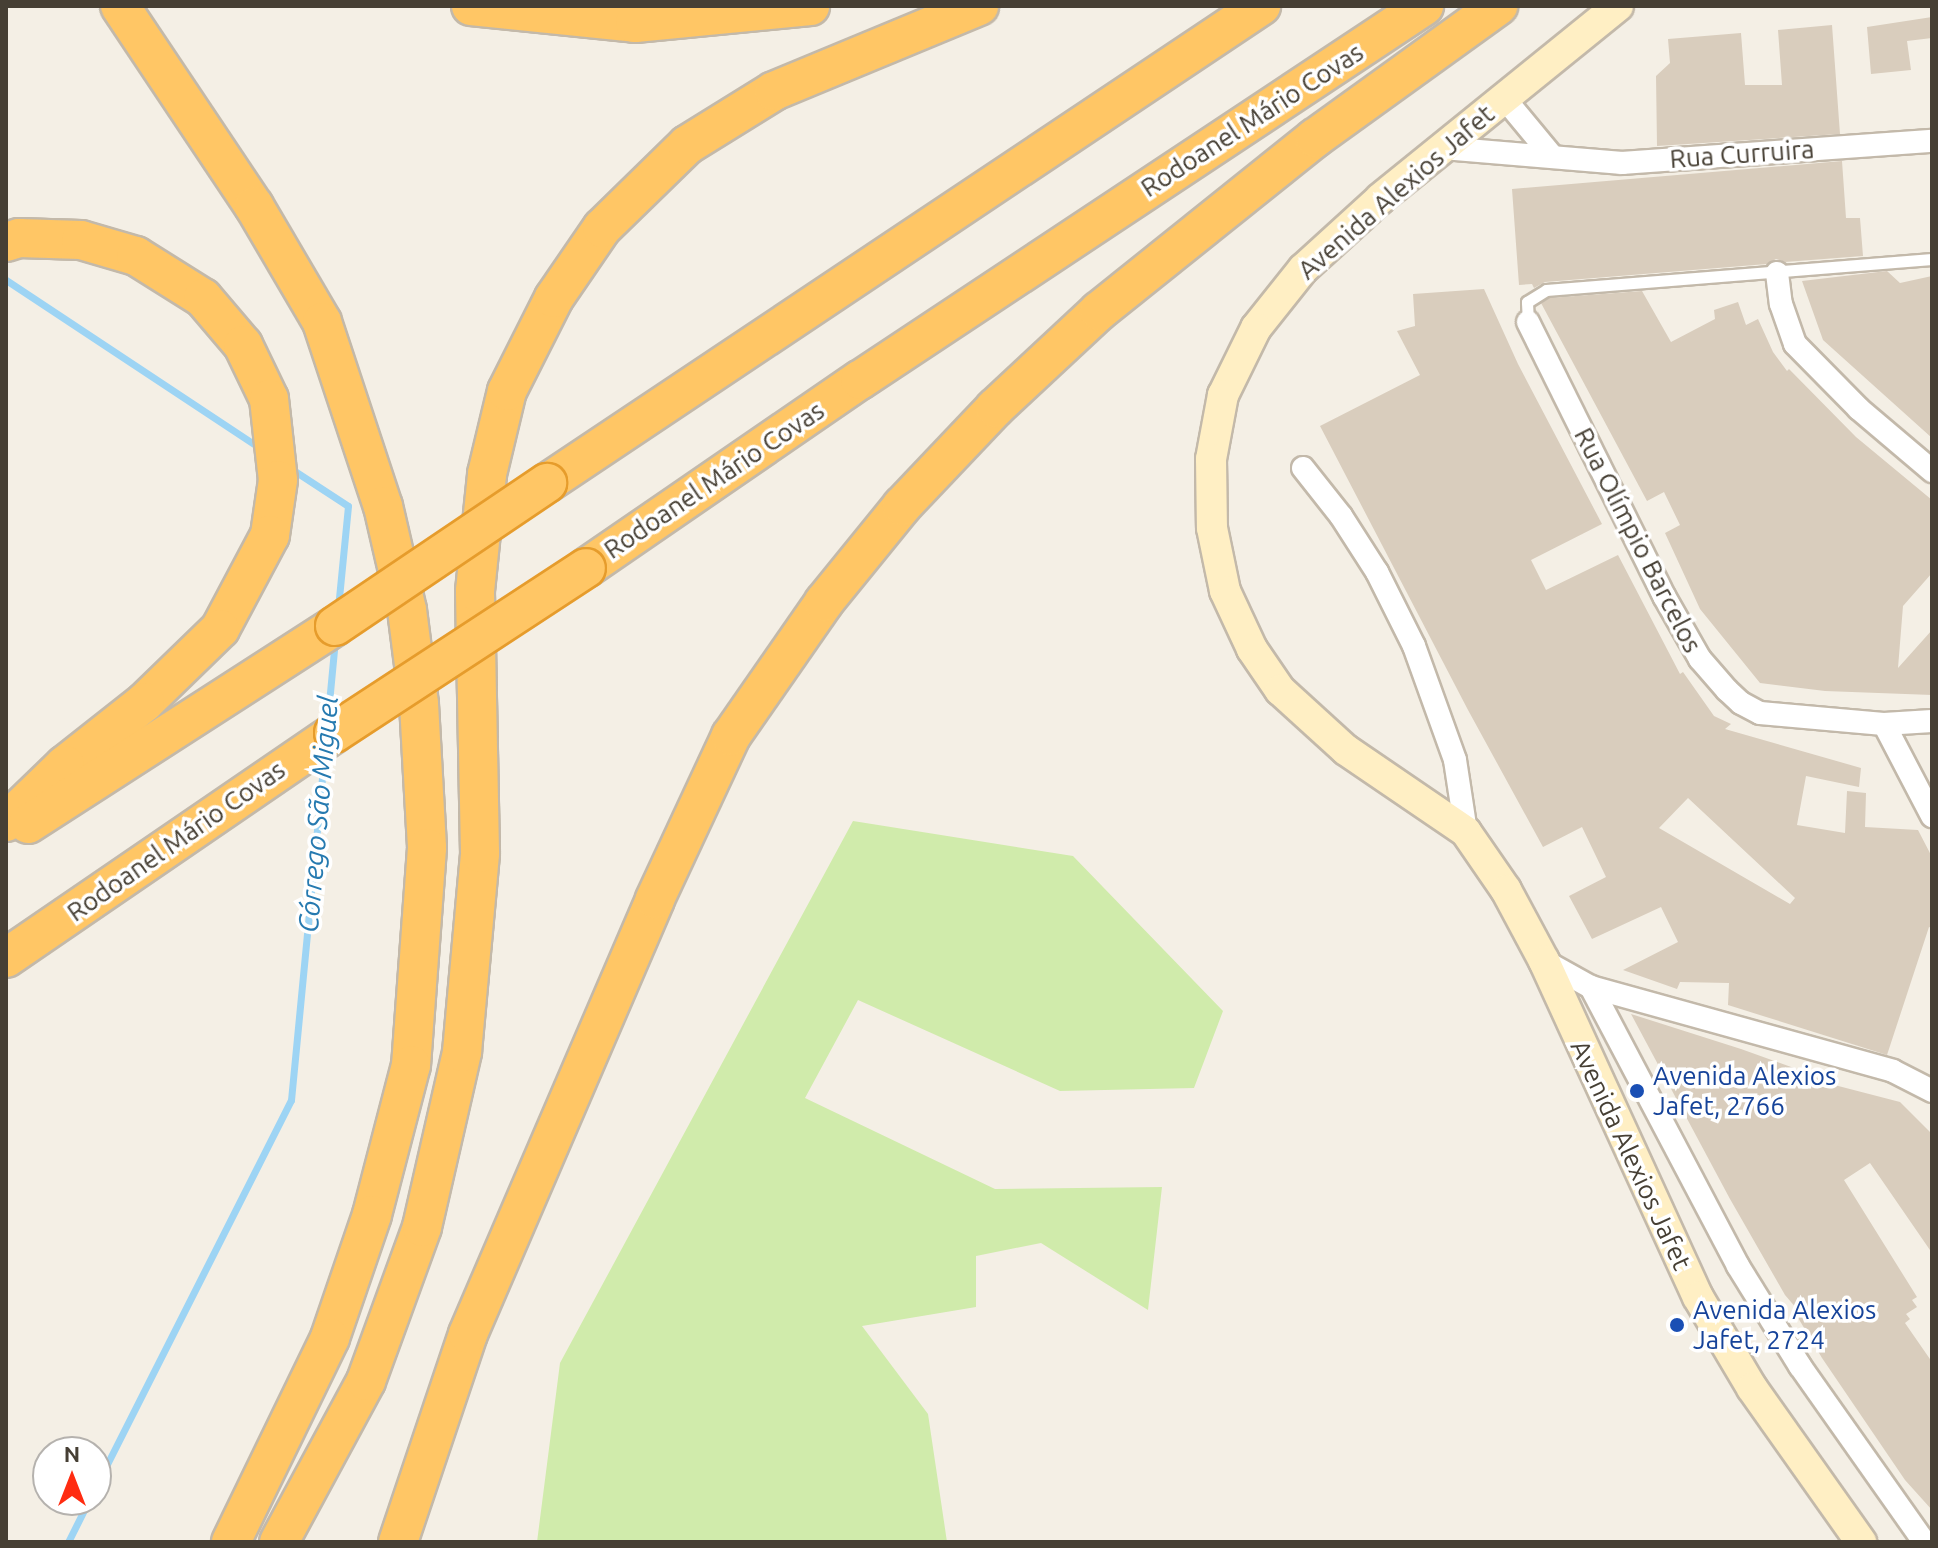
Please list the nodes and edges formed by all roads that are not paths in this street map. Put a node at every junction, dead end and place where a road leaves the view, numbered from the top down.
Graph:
1 (120, 6) edge
2 (471, 6) edge
3 (810, 6) edge
4 (979, 6) edge
5 (1261, 6) edge
6 (1424, 6) edge
7 (1498, 6) edge
8 (1618, 6) edge
9 (1504, 98) junction
10 (1932, 141) edge
11 (1443, 148) junction
12 (1552, 156) junction
13 (6, 242) edge
14 (1932, 259) edge
15 (1777, 273) junction
16 (1528, 322) joint
17 (1303, 468) dead end
18 (1932, 471) edge
19 (1932, 721) edge
20 (1884, 724) junction
21 (1932, 816) edge
22 (6, 822) edge
23 (1466, 832) junction
24 (6, 838) edge
25 (6, 958) edge
26 (1544, 961) junction
27 (1591, 987) junction
28 (1932, 1091) edge
29 (231, 1542) edge
30 (279, 1542) edge
31 (398, 1542) edge
32 (1861, 1542) edge
33 (1924, 1542) edge

1 - 29 highway
2 - 3 highway
4 - 30 highway
5 - 24 highway, bridge
6 - 25 highway, Rodoanel Mário Covas, bridge
7 - 31 highway
8 - 9 main road, Avenida Alexios Jafet
9 - 11 main road, Avenida Alexios Jafet
9 - 12 street
10 - 12 street, Rua Curruira
11 - 12 street, Rua Curruira
11 - 23 main road, Avenida Alexios Jafet
13 - 22 highway
14 - 15 lane
15 - 16 lane
15 - 18 street
16 - 20 street, Rua Olímpio Barcelos
17 - 23 street, Avenida Alexios Jafet
19 - 20 street, Rua Olímpio Barcelos
20 - 21 street
23 - 26 main road, Avenida Alexios Jafet
26 - 27 street
26 - 32 main road, Avenida Alexios Jafet
27 - 28 street
27 - 33 street, Avenida Alexios Jafet

